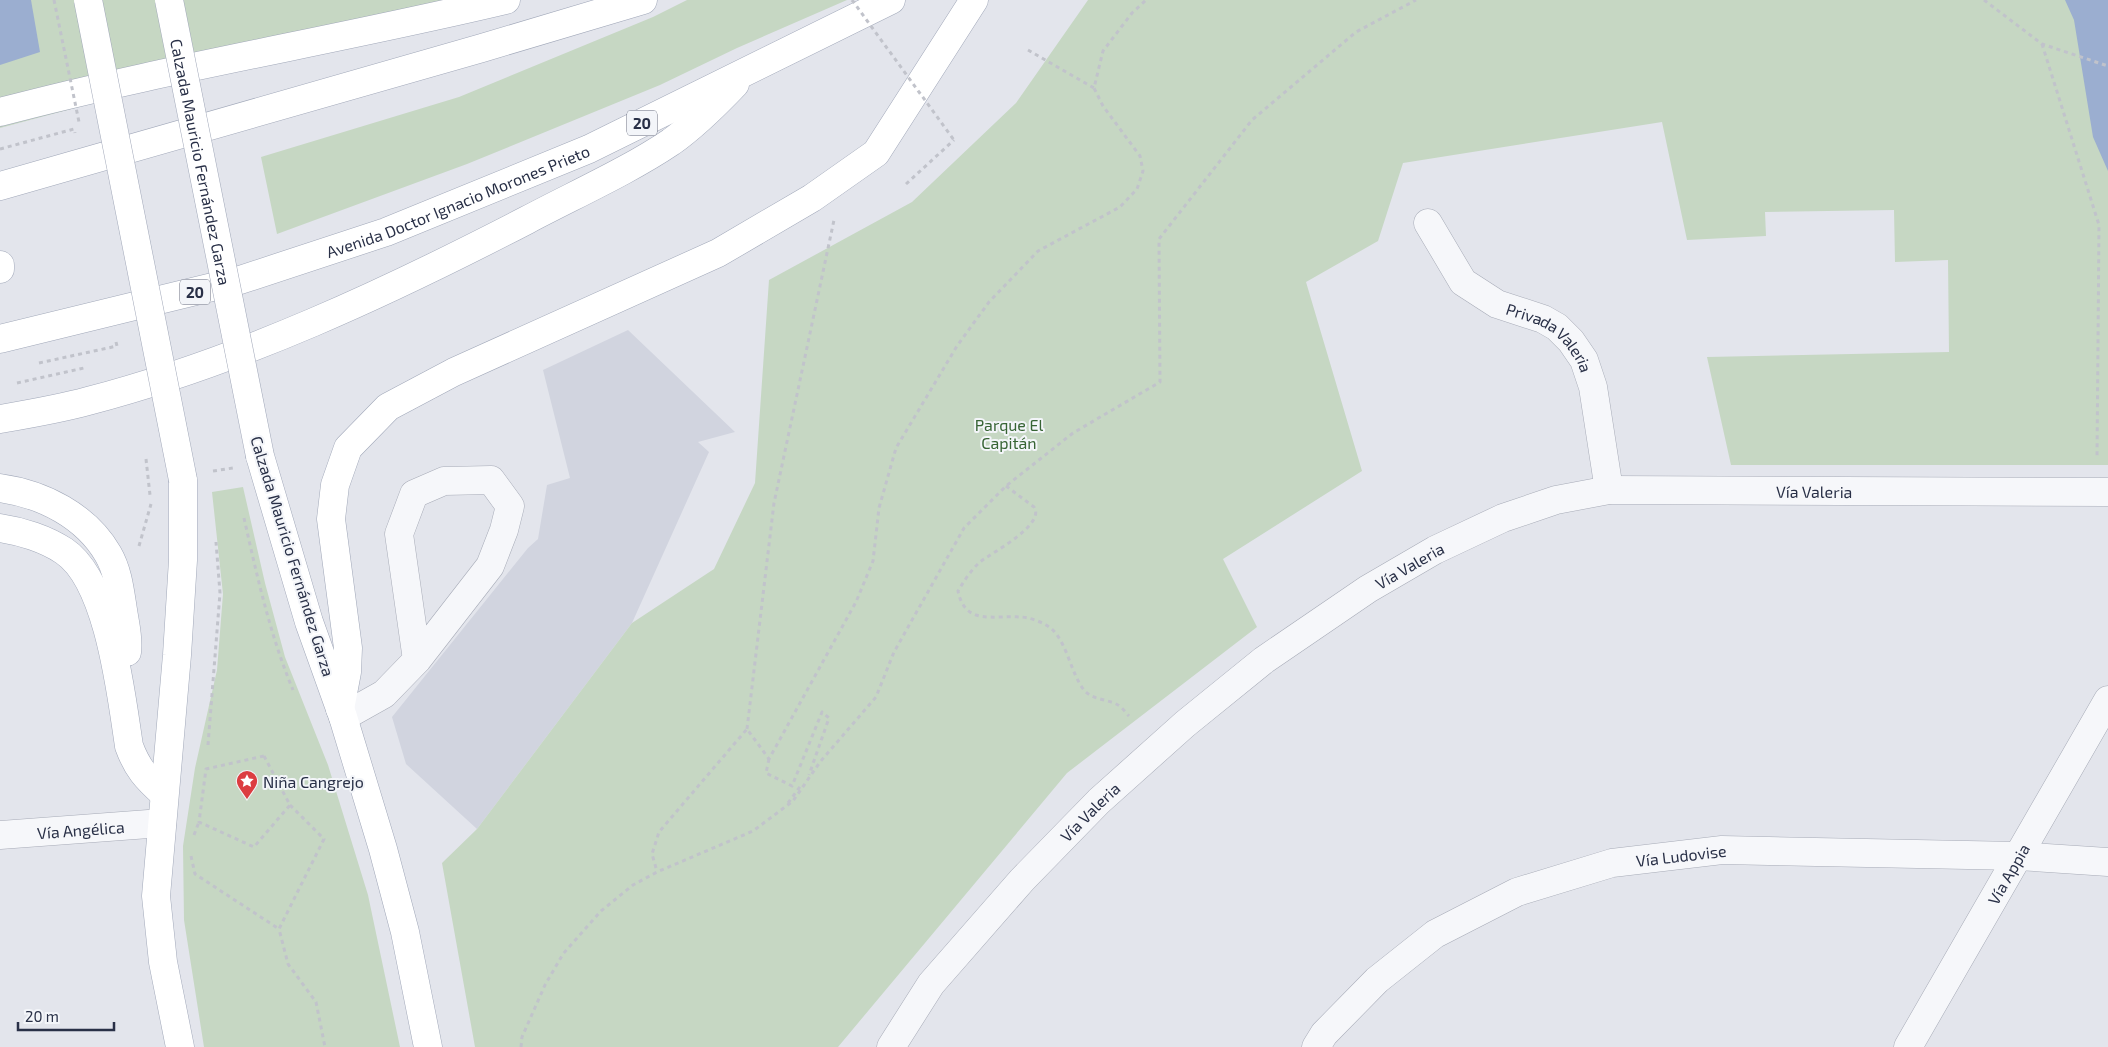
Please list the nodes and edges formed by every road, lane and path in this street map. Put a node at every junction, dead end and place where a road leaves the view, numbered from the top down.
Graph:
1 (88, 0) edge
2 (169, 0) edge
3 (506, 0) edge
4 (643, 0) edge
5 (852, 0) edge
6 (891, 0) edge
7 (974, 0) edge
8 (1146, 0) edge
9 (1416, 0) edge
10 (1984, 0) edge
11 (2042, 44) junction
12 (1028, 50) dead end
13 (2108, 66) edge
14 (746, 72) junction
15 (1094, 88) junction
16 (0, 112) edge
17 (76, 136) dead end
18 (0, 149) edge
19 (906, 184) dead end
20 (0, 186) edge
21 (835, 214) dead end
22 (1428, 223) dead end
23 (0, 265) edge
24 (0, 269) edge
25 (0, 338) edge
26 (117, 346) dead end
27 (29, 366) dead end
28 (87, 367) dead end
29 (10, 384) dead end
30 (0, 419) edge
31 (145, 456) dead end
32 (2097, 458) dead end
33 (231, 461) dead end
34 (208, 464) dead end
35 (233, 468) junction
36 (235, 477) dead end
37 (1006, 486) junction
38 (0, 488) edge
39 (1609, 490) junction
40 (2108, 492) edge
41 (243, 513) dead end
42 (0, 528) edge
43 (215, 537) dead end
44 (139, 548) dead end
45 (418, 660) junction
46 (293, 690) dead end
47 (2108, 700) edge
48 (123, 706) junction
49 (342, 713) junction
50 (1129, 716) dead end
51 (747, 729) junction
52 (208, 745) dead end
53 (769, 759) junction
54 (164, 794) junction
55 (290, 805) junction
56 (785, 807) junction
57 (199, 822) junction
58 (162, 823) junction
59 (0, 835) edge
60 (193, 838) dead end
61 (191, 855) dead end
62 (2018, 856) junction
63 (2108, 862) edge
64 (656, 868) dead end
65 (279, 929) junction
66 (180, 1047) edge
67 (325, 1047) edge
68 (428, 1047) edge
69 (521, 1047) edge
70 (890, 1047) edge
71 (1316, 1047) edge
72 (1908, 1047) edge

1 - 54 main road, bridge
2 - 49 main road, Calzada Mauricio Fernández Garza, bridge
3 - 16 main road
4 - 20 main road
5 - 19 path, bridge
6 - 14 main road, Avenida Doctor Ignacio Morones Prieto / 20
7 - 49 main road
8 - 15 path
9 - 37 path
10 - 11 path
11 - 13 path
11 - 32 path
12 - 15 path
14 - 25 main road, Avenida Doctor Ignacio Morones Prieto / 20
14 - 30 main road
15 - 53 path
17 - 18 path
21 - 51 path
22 - 39 street, Privada Valeria
23 - 24 main road
26 - 27 path
28 - 29 path
31 - 44 path
33 - 35 path
34 - 35 path
35 - 36 path
37 - 50 path
37 - 56 path
38 - 48 main road
39 - 40 street, Vía Valeria
39 - 70 street, Vía Valeria
41 - 46 path
42 - 48 main road
43 - 52 path
45 - 45 street
45 - 49 street
47 - 62 street, Vía Appia
48 - 54 main road
49 - 68 main road, Calzada Mauricio Fernández Garza
51 - 53 path
51 - 64 path
53 - 56 path
54 - 58 main road
55 - 57 path
55 - 57 path
55 - 65 path
56 - 69 path
57 - 60 path
58 - 59 street, Vía Angélica
58 - 66 main road
61 - 65 path
62 - 63 street, Vía Ludovise
62 - 71 street, Vía Ludovise
62 - 72 street, Vía Appia
65 - 67 path

